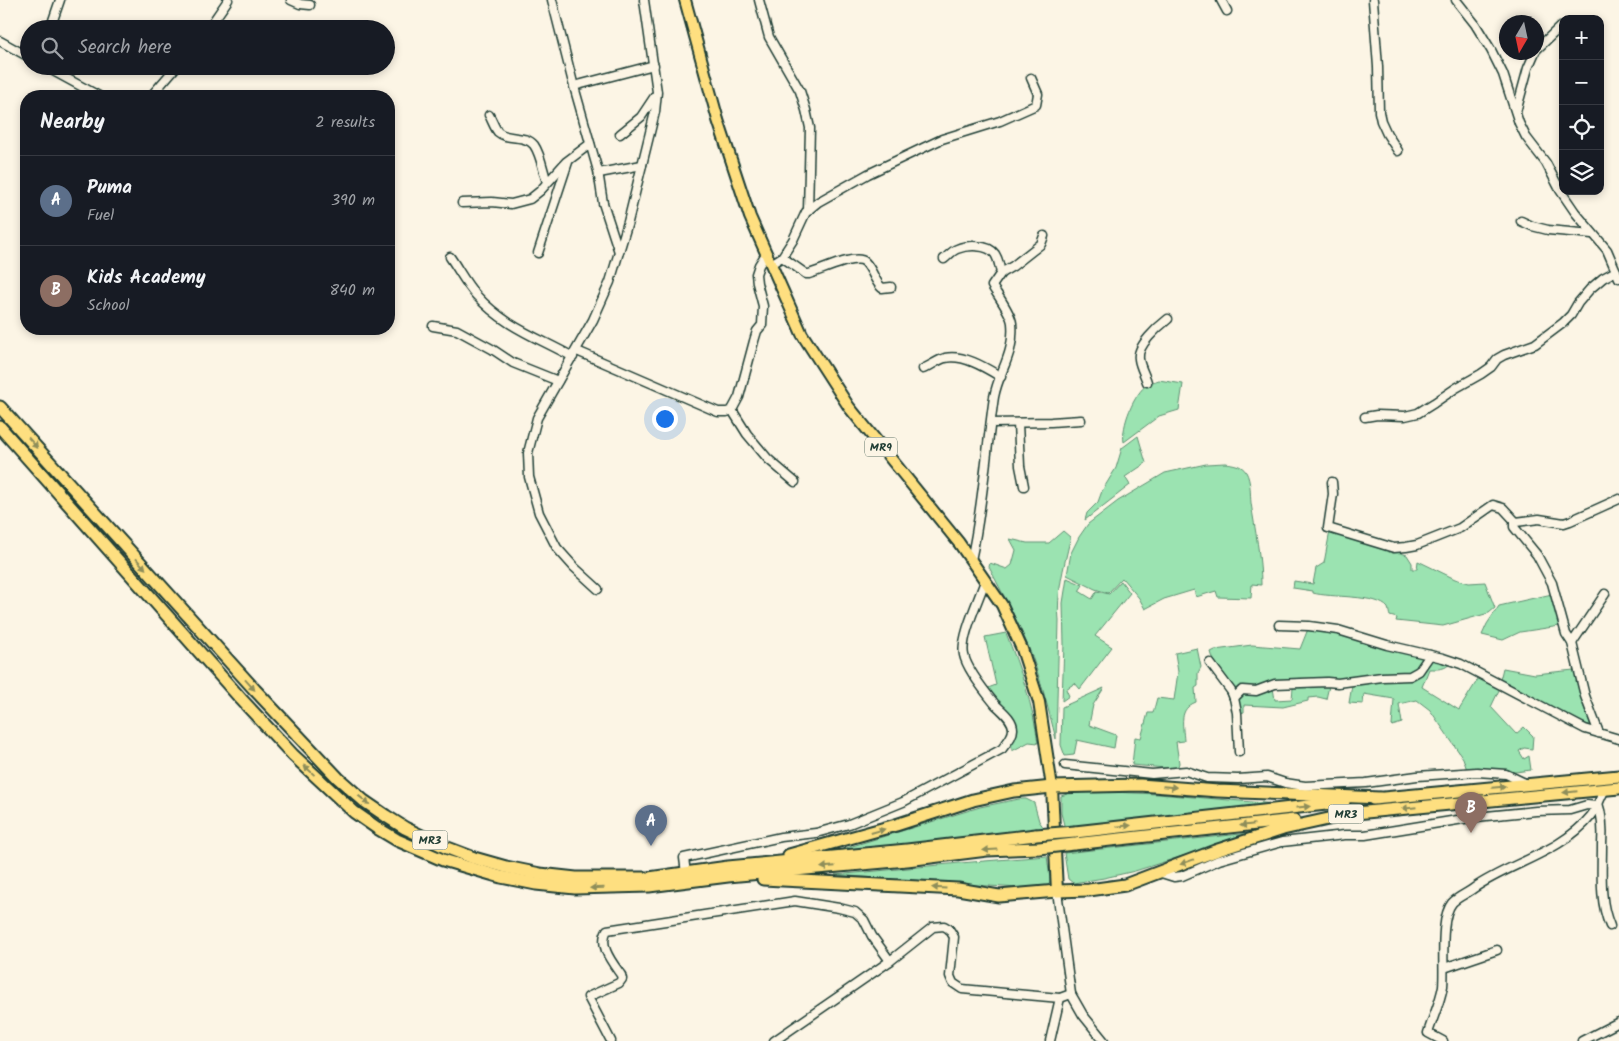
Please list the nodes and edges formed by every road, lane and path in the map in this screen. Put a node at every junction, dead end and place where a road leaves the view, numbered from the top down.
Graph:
1 (60, 0) edge
2 (228, 0) edge
3 (290, 0) edge
4 (552, 0) edge
5 (644, 0) edge
6 (686, 0) edge
7 (759, 0) edge
8 (1221, 0) edge
9 (1373, 0) edge
10 (1456, 0) edge
11 (310, 5) dead end
12 (1227, 11) dead end
13 (53, 20) edge
14 (214, 20) edge
15 (1559, 28) edge
16 (0, 41) edge
17 (1544, 44) edge
18 (20, 52) edge
19 (1532, 60) edge
20 (654, 65) junction
21 (60, 75) edge
22 (169, 75) edge
23 (1031, 78) dead end
24 (574, 86) junction
25 (88, 90) edge
26 (156, 90) edge
27 (657, 92) junction
28 (1516, 112) junction
29 (489, 115) dead end
30 (620, 134) dead end
31 (590, 144) junction
32 (1398, 151) dead end
33 (569, 160) junction
34 (642, 164) junction
35 (599, 173) junction
36 (547, 182) junction
37 (462, 203) dead end
38 (808, 211) junction
39 (1520, 221) dead end
40 (1592, 234) junction
41 (1044, 236) dead end
42 (619, 252) junction
43 (538, 253) dead end
44 (766, 254) junction
45 (782, 256) junction
46 (450, 258) dead end
47 (944, 259) dead end
48 (771, 264) junction
49 (1000, 273) junction
50 (1618, 274) edge
51 (891, 287) dead end
52 (1168, 319) dead end
53 (432, 326) dead end
54 (575, 354) junction
55 (924, 369) dead end
56 (1001, 377) junction
57 (558, 381) junction
58 (1147, 382) dead end
59 (0, 407) edge
60 (732, 410) junction
61 (1365, 417) dead end
62 (1080, 420) dead end
63 (991, 423) junction
64 (1018, 423) junction
65 (0, 426) edge
66 (795, 482) dead end
67 (1332, 482) dead end
68 (1024, 486) dead end
69 (1619, 499) edge
70 (1516, 522) junction
71 (971, 560) junction
72 (985, 581) junction
73 (598, 588) dead end
74 (1605, 594) dead end
75 (1280, 624) dead end
76 (1572, 643) junction
77 (1430, 655) junction
78 (1210, 663) dead end
79 (1234, 698) junction
80 (1599, 733) junction
81 (1619, 740) edge
82 (1239, 752) dead end
83 (1064, 765) dead end
84 (1619, 776) edge
85 (1529, 784) junction
86 (1052, 787) junction
87 (1619, 788) edge
88 (1605, 789) junction
89 (1380, 798) junction
90 (1597, 804) junction
91 (1351, 814) junction
92 (723, 851) junction
93 (728, 872) junction
94 (1158, 872) junction
95 (686, 873) junction
96 (1057, 891) junction
97 (1610, 926) dead end
98 (1497, 950) dead end
99 (890, 961) junction
100 (1444, 968) junction
101 (1071, 994) junction
102 (1060, 998) junction
103 (1619, 1022) edge
104 (611, 1041) edge
105 (774, 1041) edge
106 (1050, 1041) edge
107 (1104, 1041) edge
108 (1442, 1041) edge
109 (1582, 1041) edge

1 - 13 street
2 - 14 street
3 - 11 street
4 - 24 street
5 - 20 street
6 - 44 main road, MR9
7 - 38 street
8 - 12 street
9 - 32 street
10 - 28 street
15 - 17 street
16 - 18 street
19 - 28 street
20 - 24 street
20 - 27 street
21 - 25 street
22 - 26 street
23 - 38 street
24 - 31 street
27 - 30 street
27 - 34 street
28 - 40 street
29 - 36 street
31 - 33 street
31 - 35 street
33 - 36 street
33 - 43 street
34 - 35 street
34 - 42 street
35 - 42 street
36 - 37 street
38 - 45 street
39 - 40 street
40 - 50 street
41 - 49 street
42 - 54 street
44 - 48 main road, MR9
44 - 60 street
45 - 48 street
45 - 51 street
46 - 54 street
47 - 49 street
48 - 71 main road, MR9
49 - 56 street
50 - 61 street
52 - 58 street
53 - 57 street
54 - 57 street
54 - 60 street
55 - 56 street
56 - 63 street
57 - 73 street
59 -> 95 highway, MR3
60 - 66 street
62 - 64 street
63 - 64 street
63 - 71 street
64 - 68 street
93 -> 65 highway, MR3
67 - 70 street
69 - 70 street
70 - 76 street
71 - 72 main road, MR9
72 - 86 main road, MR9
72 - 92 street
74 - 76 street
75 - 77 street
76 - 80 street
77 - 79 street
77 - 80 street
78 - 79 street
79 - 82 street
80 - 81 street
83 - 85 street
84 - 85 highway, MR3
89 -> 85 highway, MR3
86 -> 89 highway
93 -> 86 highway
86 - 96 main road, MR9
87 - 88 highway, MR3
88 - 90 street
88 -> 91 highway, MR3
93 -> 89 highway, MR3, bridge
90 - 94 street
90 - 97 street
90 - 100 street
91 -> 93 highway, MR3, bridge
91 -> 94 highway
92 - 93 street
92 - 95 street
93 - 95 highway, MR3
96 -> 93 highway
94 - 96 highway
96 - 101 street
98 - 100 street
99 - 102 street
99 - 104 street
99 - 105 street
100 - 108 street
101 - 102 street
101 - 107 street
102 - 106 street
103 - 109 street

